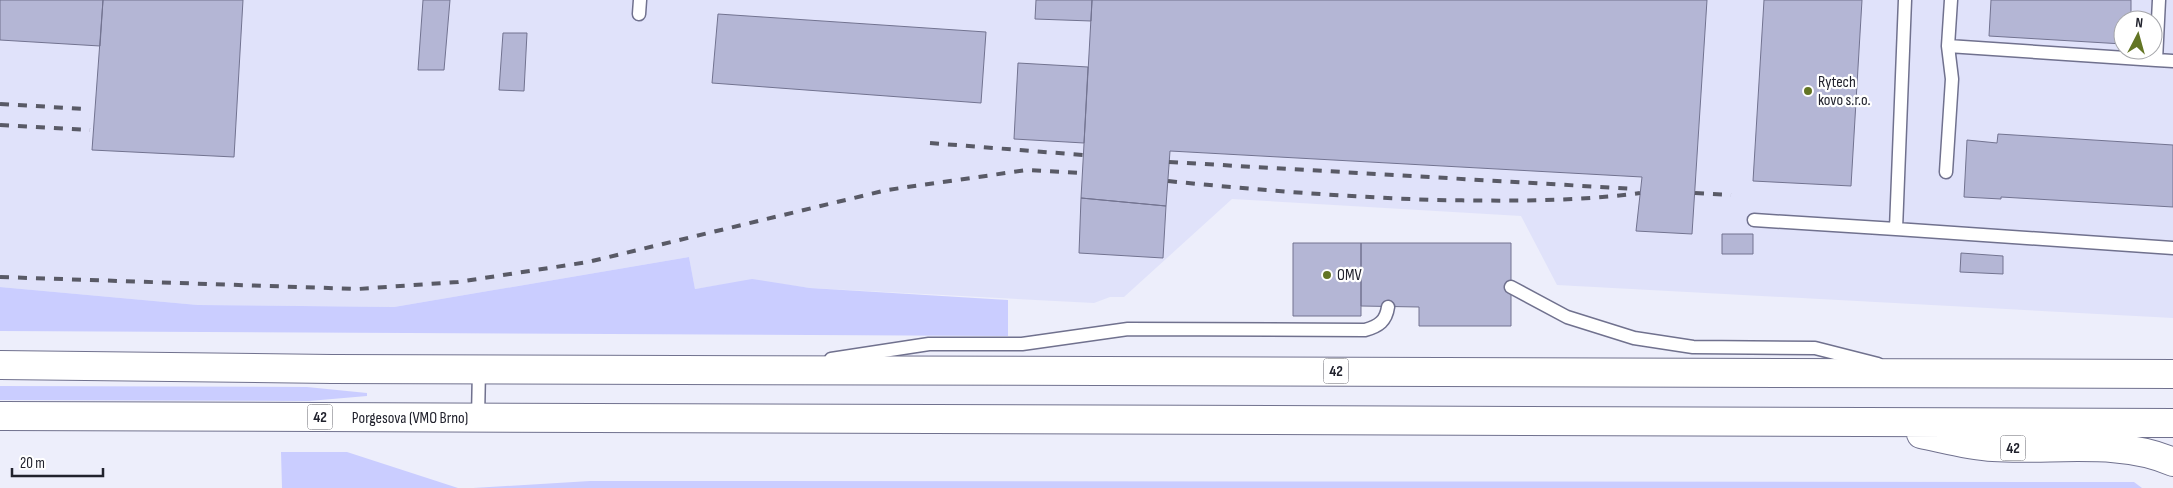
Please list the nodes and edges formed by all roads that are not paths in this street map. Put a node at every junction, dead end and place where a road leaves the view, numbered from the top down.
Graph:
1 (640, 0) edge
2 (1905, 0) edge
3 (1951, 0) edge
4 (639, 14) dead end
5 (1948, 46) junction
6 (2113, 57) edge
7 (2156, 60) edge
8 (2173, 61) edge
9 (1946, 172) dead end
10 (1754, 220) dead end
11 (1896, 229) junction
12 (2173, 248) edge
13 (1511, 287) dead end
14 (1388, 307) dead end
15 (0, 365) edge
16 (479, 369) junction
17 (761, 370) junction
18 (1912, 372) junction
19 (2173, 374) edge
20 (0, 416) edge
21 (478, 418) junction
22 (1854, 422) junction
23 (2173, 423) edge
24 (2173, 462) edge

1 - 4 lane
2 - 11 lane
3 - 5 lane
5 - 6 lane
5 - 9 lane
7 - 8 lane
10 - 11 lane
11 - 12 lane
13 - 18 lane
14 - 17 lane
15 - 16 highway, 42
16 - 17 highway, 42
16 - 21 lane
17 - 18 highway, 42
18 - 19 highway, 42
20 - 21 highway, Porgesova (VMO Brno) / 42
21 - 22 highway, Porgesova (VMO Brno) / 42
22 - 23 highway, 42
22 - 24 highway, 42

